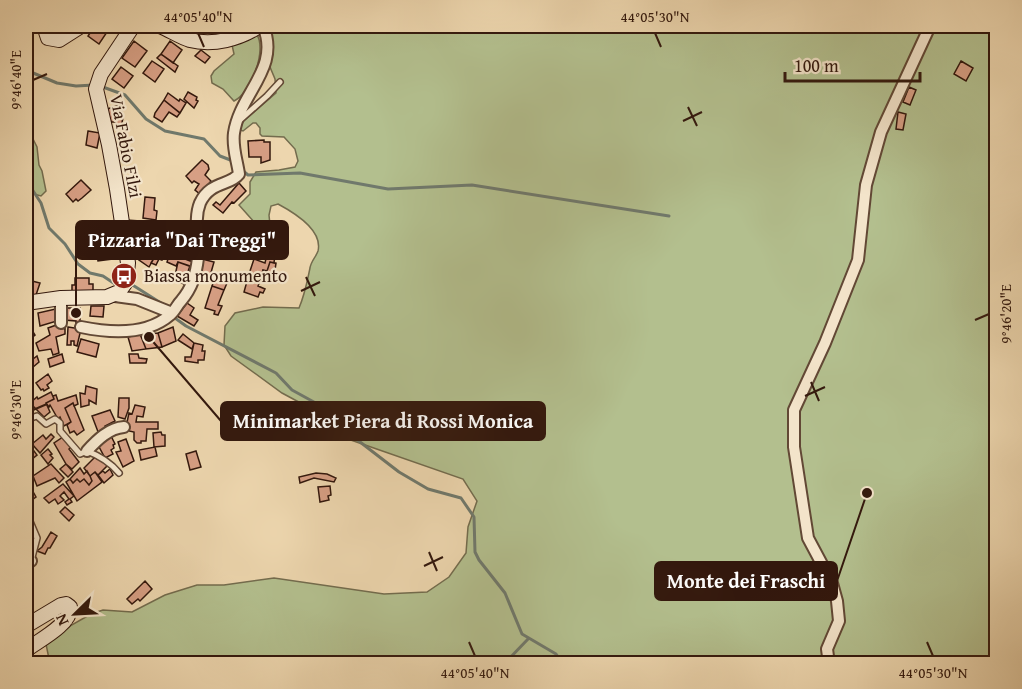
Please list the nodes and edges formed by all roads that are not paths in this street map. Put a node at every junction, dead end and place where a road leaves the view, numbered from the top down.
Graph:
1 (44, 26) edge
2 (81, 26) edge
3 (133, 26) edge
4 (160, 26) edge
5 (261, 26) edge
6 (930, 26) edge
7 (280, 82) dead end
8 (236, 123) junction
9 (115, 296) junction
10 (61, 298) junction
11 (26, 303) edge
12 (172, 313) junction
13 (61, 323) dead end
14 (81, 327) dead end
15 (26, 417) edge
16 (124, 427) dead end
17 (87, 451) junction
18 (119, 473) dead end
19 (26, 512) edge
20 (28, 560) edge
21 (26, 626) edge
22 (26, 650) edge
23 (829, 663) edge

1 - 2 street
3 - 9 street, Via Fabio Filzi
4 - 5 street
5 - 8 street
6 - 23 street
7 - 8 lane
8 - 12 street
9 - 10 street
9 - 12 street
10 - 11 street
10 - 13 street
12 - 14 street
15 - 17 lane
16 - 17 street
17 - 18 lane
19 - 20 lane
21 - 22 street

